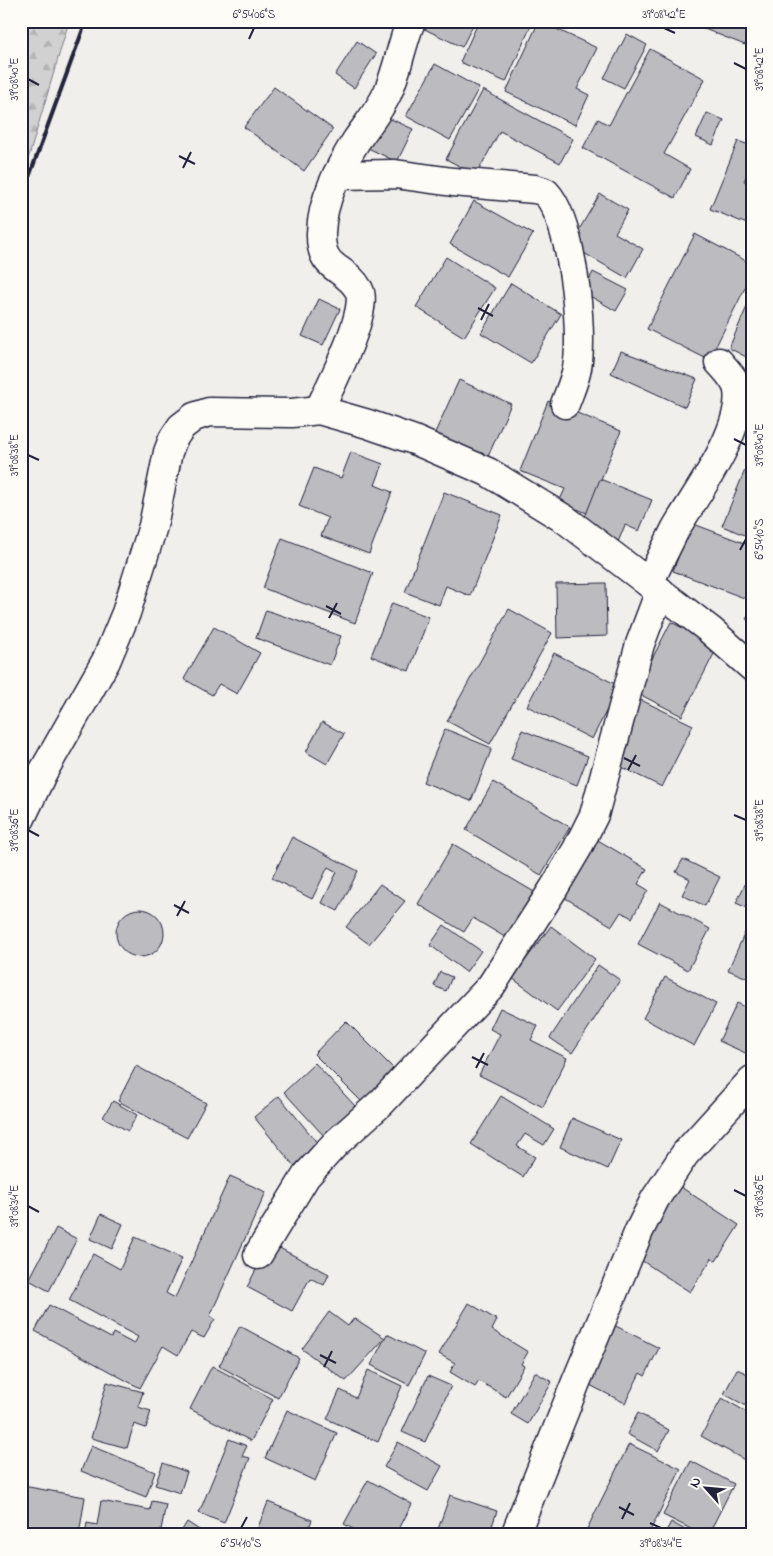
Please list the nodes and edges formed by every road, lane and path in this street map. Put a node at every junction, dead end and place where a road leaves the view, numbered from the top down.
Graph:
1 (411, 21) edge
2 (337, 175) junction
3 (719, 362) dead end
4 (565, 404) dead end
5 (319, 410) junction
6 (655, 587) junction
7 (752, 667) edge
8 (21, 818) edge
9 (752, 1080) edge
10 (258, 1255) dead end
11 (515, 1535) edge

1 - 2 street
2 - 4 street
2 - 5 street
3 - 6 street
5 - 6 street
5 - 8 street
6 - 7 street
6 - 10 street
9 - 11 street

